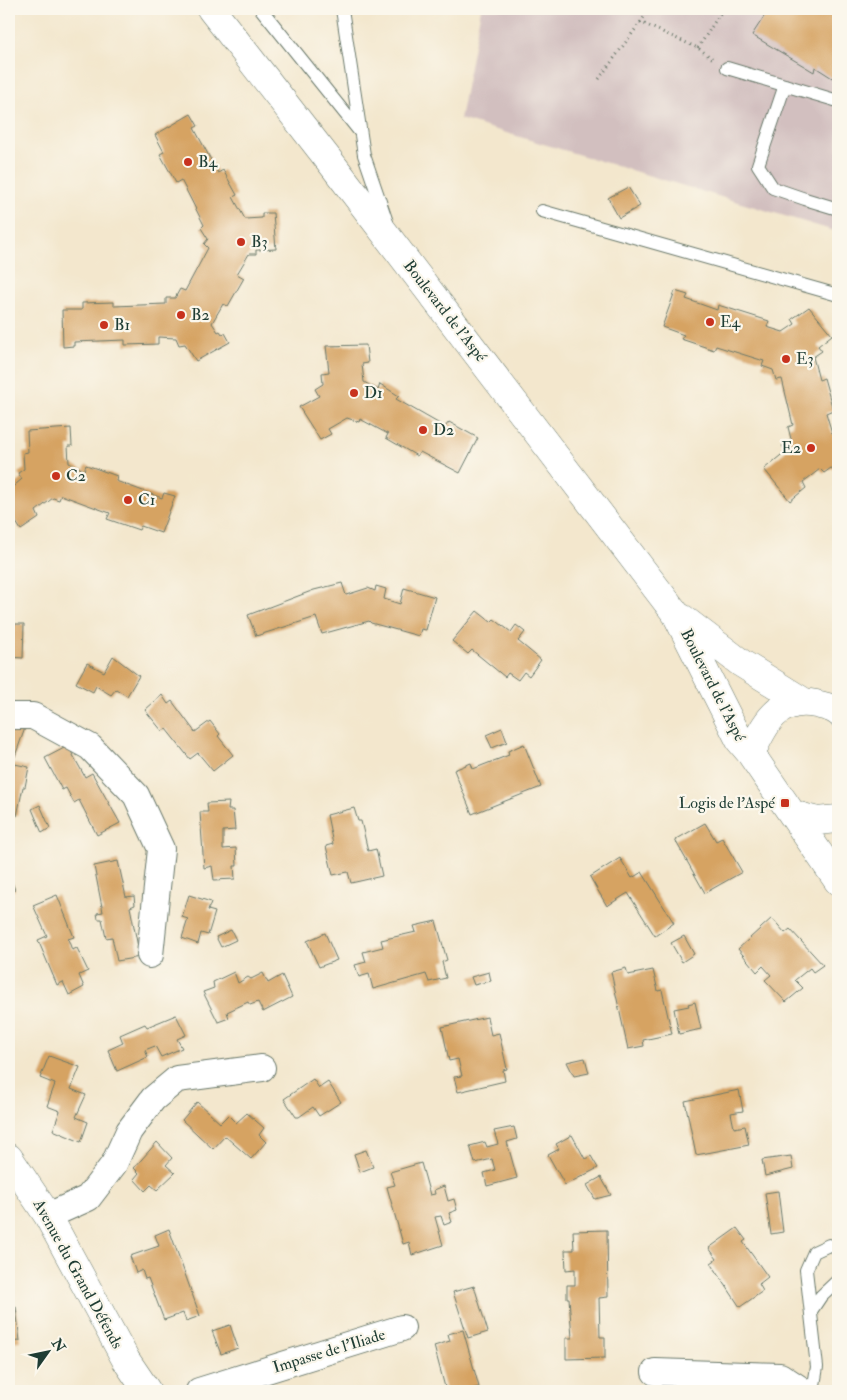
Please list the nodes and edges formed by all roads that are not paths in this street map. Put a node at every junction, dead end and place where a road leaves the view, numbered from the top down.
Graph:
1 (210, 9) edge
2 (261, 9) edge
3 (342, 9) edge
4 (727, 68) road end
5 (785, 85) junction
6 (838, 101) edge
7 (361, 134) junction
8 (838, 209) edge
9 (542, 211) dead end
10 (395, 245) junction
11 (838, 295) edge
12 (676, 614) junction
13 (804, 702) junction
14 (838, 712) edge
15 (9, 716) edge
16 (751, 754) junction
17 (792, 814) junction
18 (838, 819) edge
19 (838, 880) edge
20 (150, 955) dead end
21 (262, 1068) dead end
22 (9, 1158) edge
23 (48, 1216) junction
24 (838, 1247) edge
25 (838, 1280) edge
26 (811, 1311) junction
27 (402, 1328) dead end
28 (655, 1372) dead end
29 (147, 1391) edge
30 (199, 1391) edge
31 (803, 1391) edge
32 (813, 1391) edge

1 - 10 street, Boulevard de l'Aspé
2 - 7 lane
3 - 7 lane
4 - 5 lane
5 - 6 lane
5 - 8 lane
7 - 10 lane
9 - 11 lane
10 - 12 street, Boulevard de l'Aspé
12 - 13 street, Boulevard de l'Aspé
12 - 16 street, Boulevard de l'Aspé
13 - 14 street
13 - 16 street
15 - 20 street
16 - 17 street, Boulevard de l'Aspé
17 - 18 street
17 - 19 street
21 - 23 street
22 - 23 street, Avenue du Grand Défends
23 - 29 street, Avenue du Grand Défends
24 - 26 lane
25 - 26 lane
26 - 32 lane
27 - 30 street, Impasse de l'Iliade
28 - 31 street

